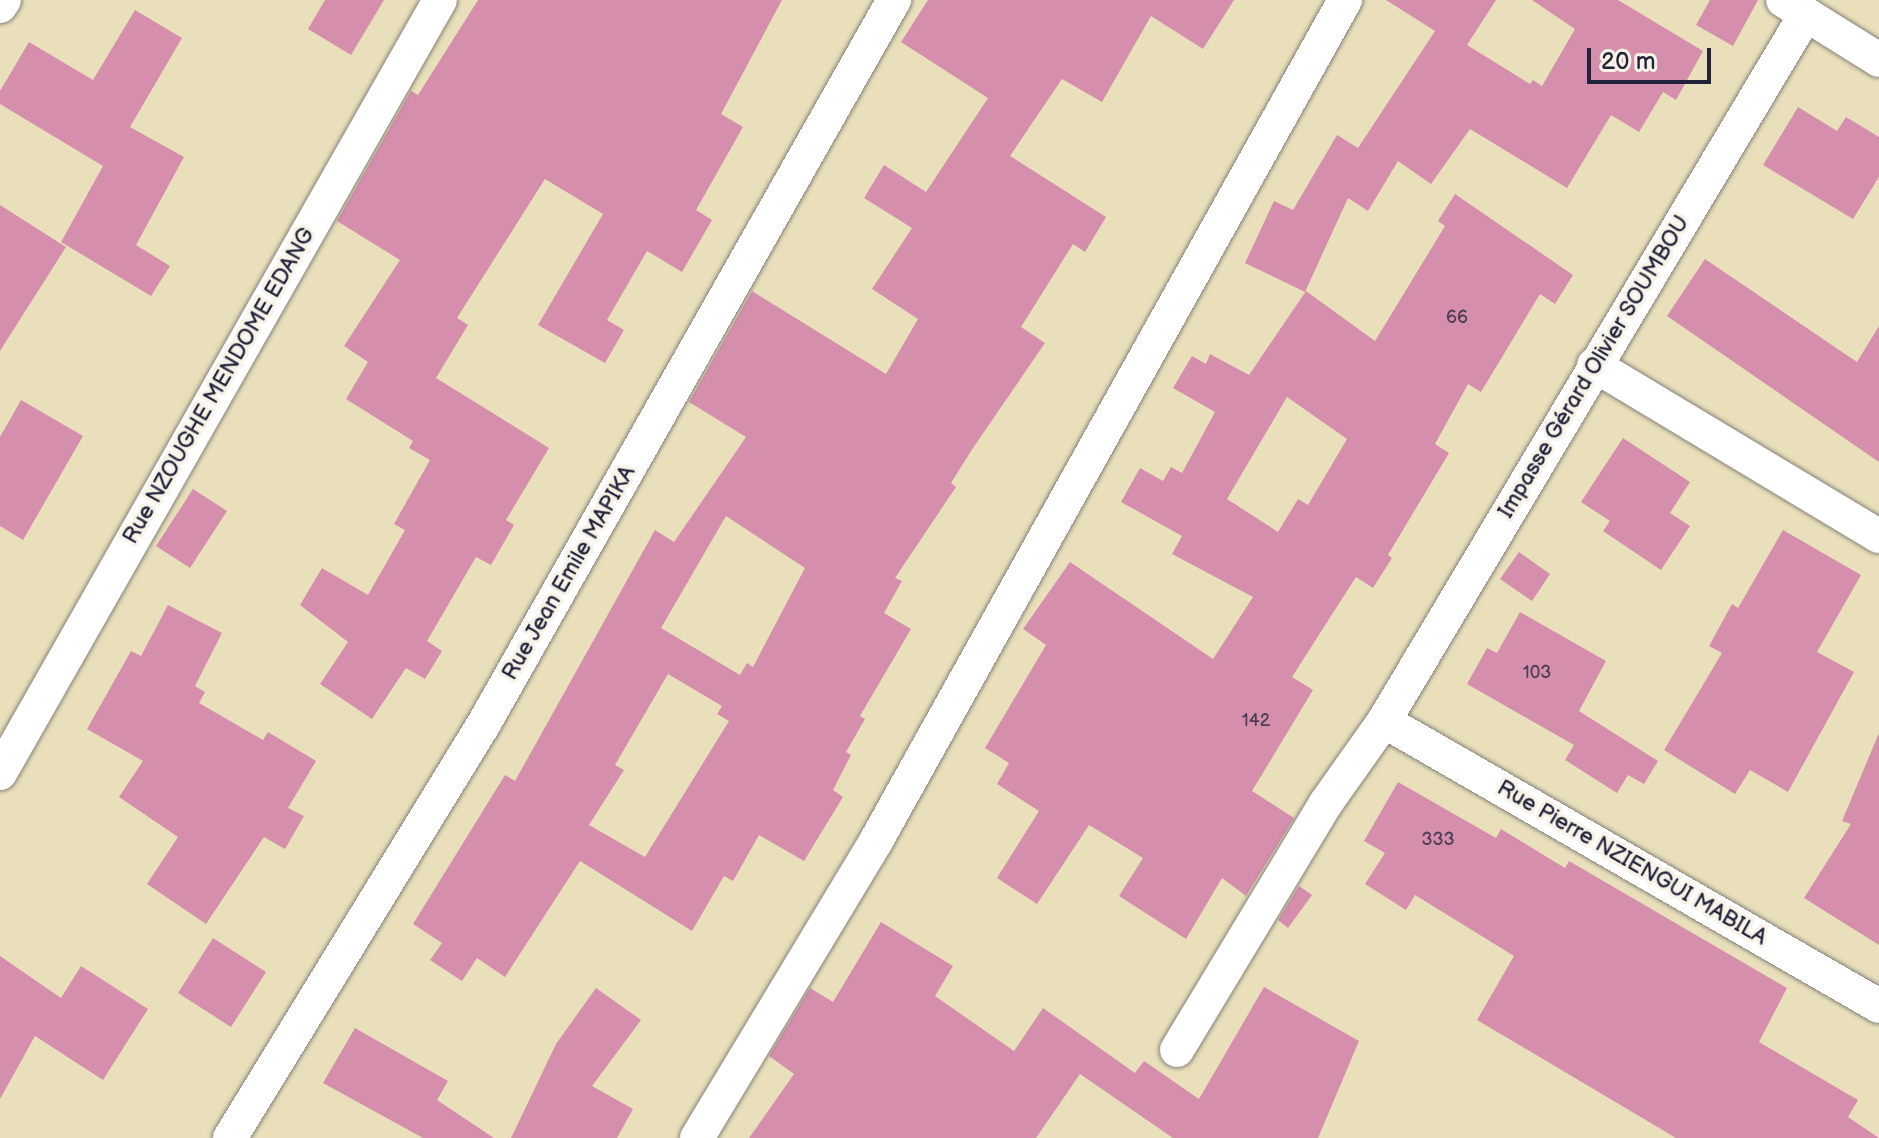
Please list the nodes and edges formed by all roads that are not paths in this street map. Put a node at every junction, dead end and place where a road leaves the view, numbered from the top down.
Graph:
1 (4, 0) edge
2 (440, 0) edge
3 (894, 0) edge
4 (1345, 0) edge
5 (0, 6) edge
6 (1795, 7) edge
7 (1879, 60) edge
8 (1594, 365) junction
9 (1879, 536) edge
10 (1384, 721) junction
11 (0, 773) edge
12 (1879, 1006) edge
13 (1177, 1050) dead end
14 (230, 1138) edge
15 (697, 1138) edge

1 - 5 street
2 - 11 street, Rue NZOUGHE MENDOME EDANG
3 - 14 street, Rue Jean Emile MAPIKA
4 - 15 street
6 - 7 street
6 - 8 street, Impasse Gérard Olivier SOUMBOU
8 - 9 street
8 - 10 street, Impasse Gérard Olivier SOUMBOU
10 - 12 street, Rue Pierre NZIENGUI MABILA
10 - 13 street, Impasse Gérard Olivier SOUMBOU

